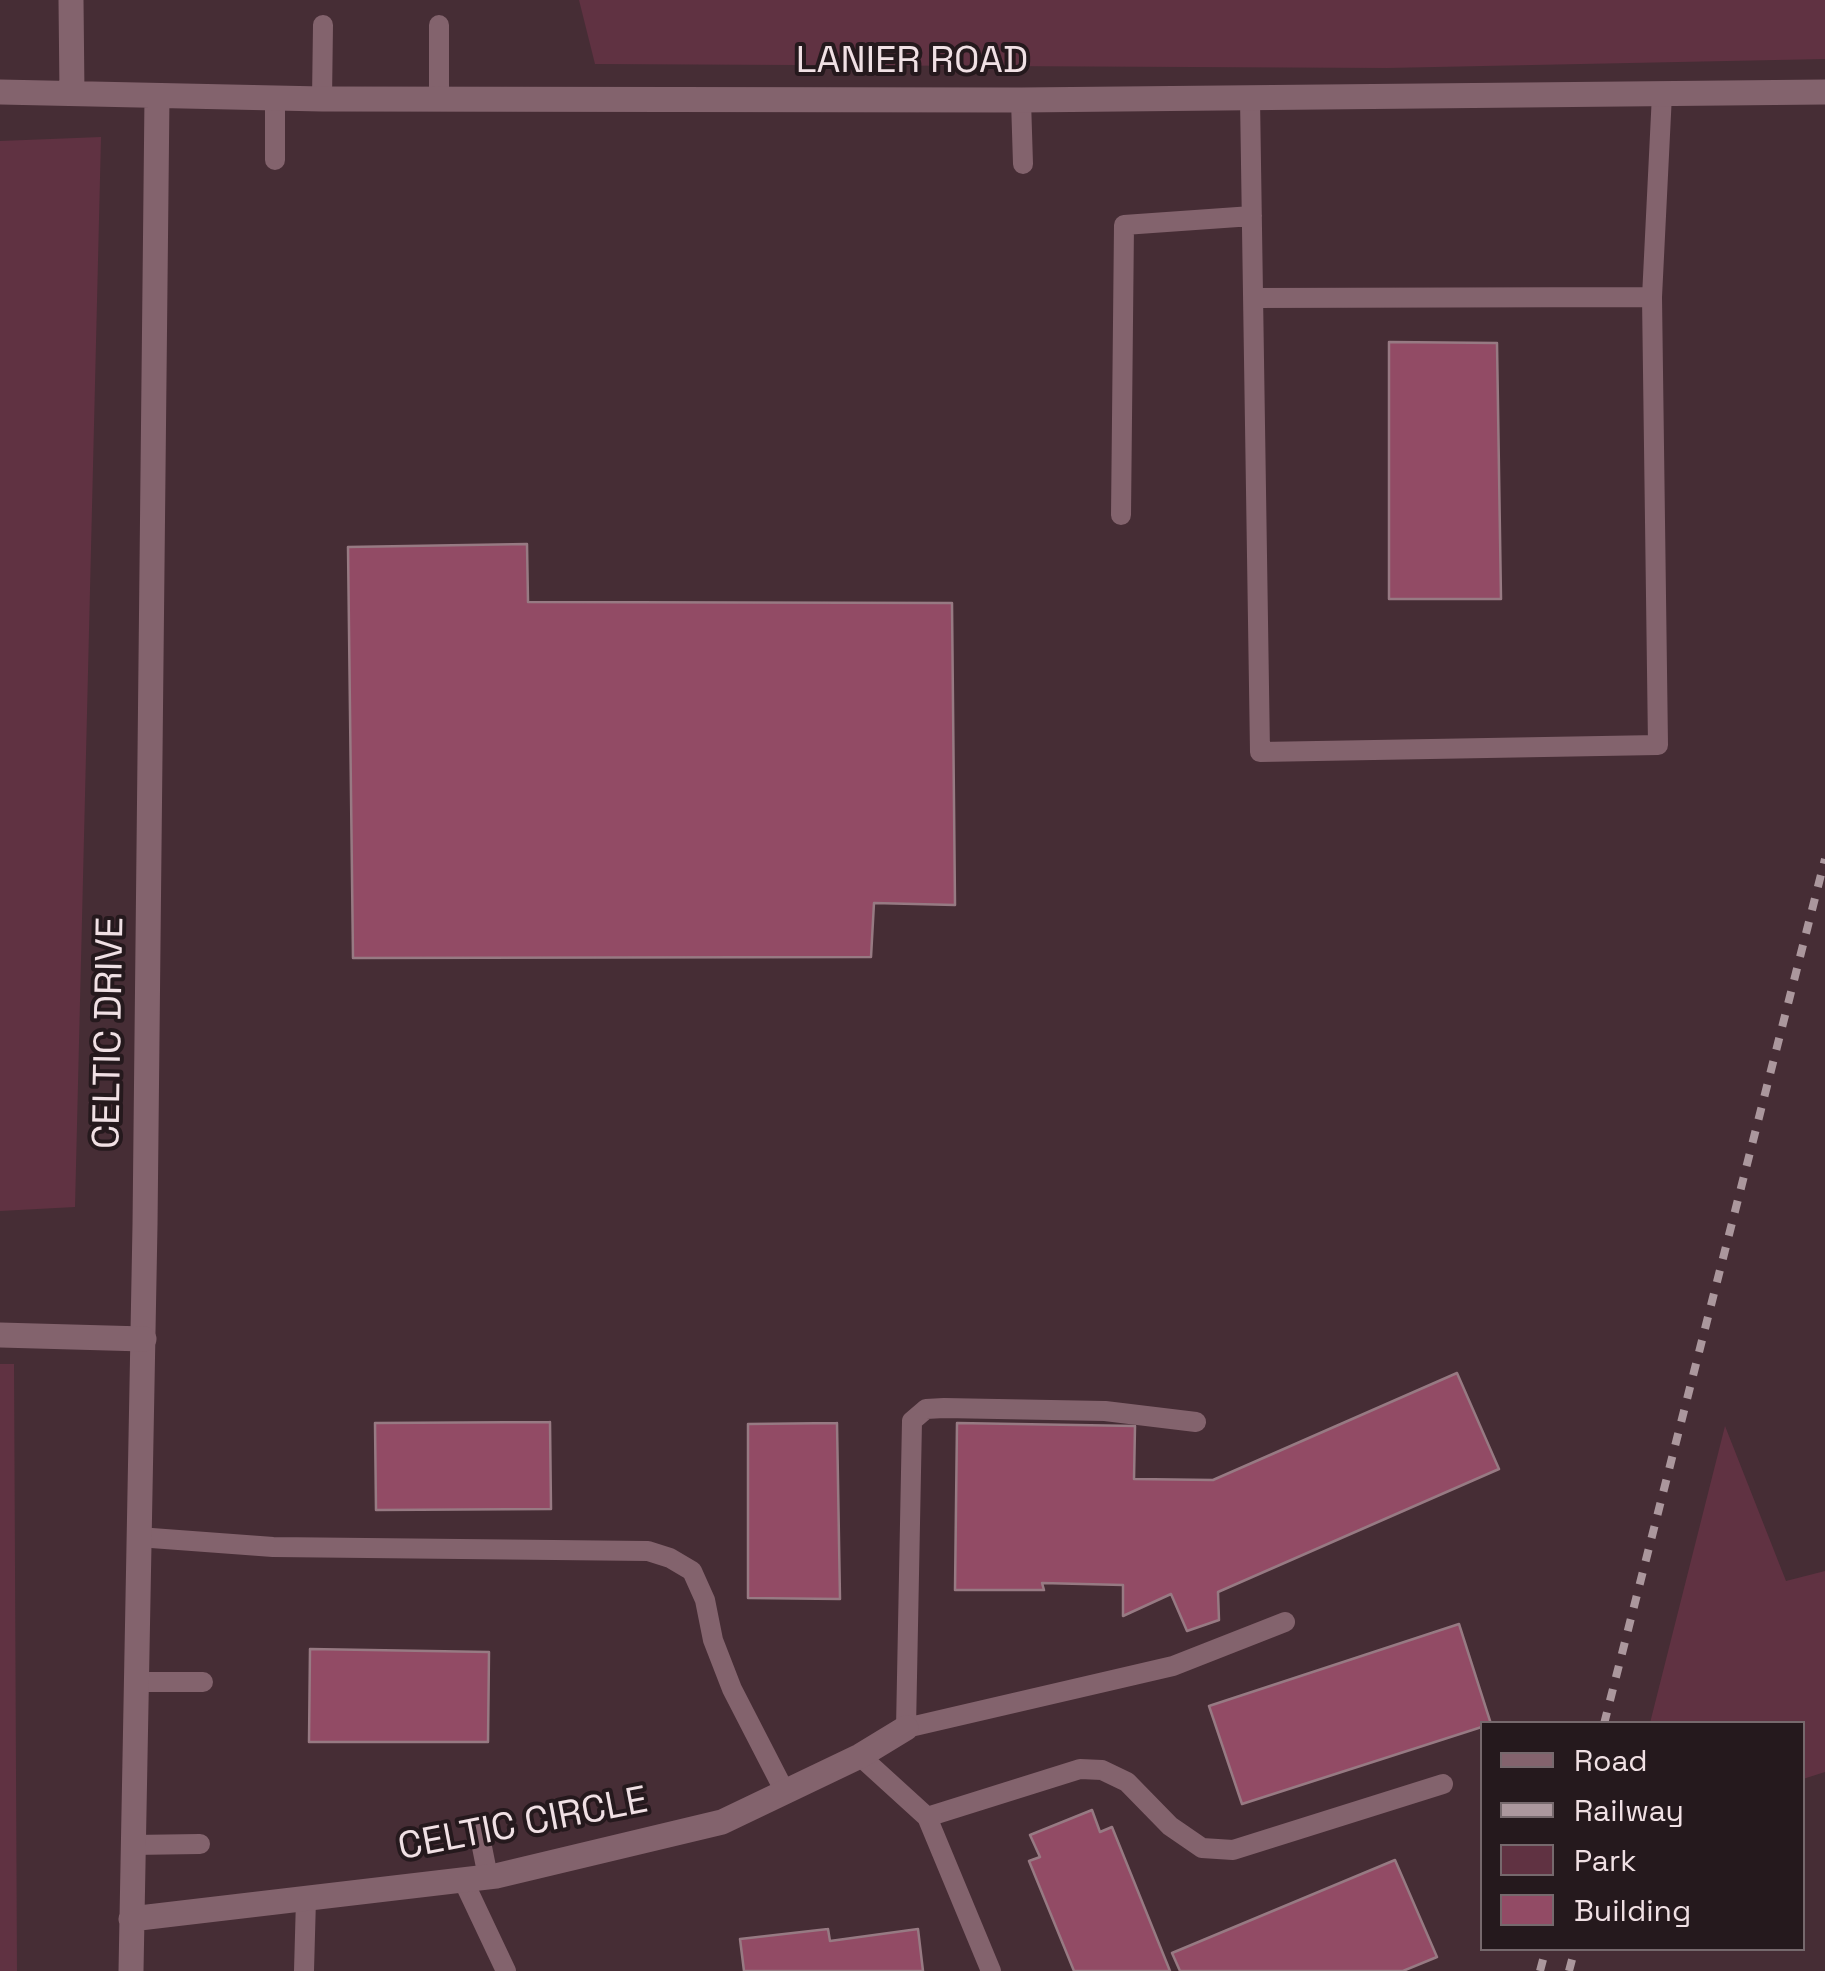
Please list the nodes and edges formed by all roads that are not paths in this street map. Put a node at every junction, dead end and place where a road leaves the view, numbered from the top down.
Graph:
1 (71, 0) edge
2 (323, 25) dead end
3 (439, 25) dead end
4 (0, 92) edge
5 (1825, 92) edge
6 (72, 93) junction
7 (1662, 94) junction
8 (156, 96) junction
9 (275, 98) junction
10 (1250, 98) junction
11 (322, 99) junction
12 (438, 99) junction
13 (1021, 100) junction
14 (276, 160) dead end
15 (1023, 164) dead end
16 (1252, 216) junction
17 (1652, 296) junction
18 (1253, 298) junction
19 (1120, 516) dead end
20 (0, 1335) edge
21 (144, 1339) junction
22 (1196, 1422) dead end
23 (138, 1537) junction
24 (1285, 1622) dead end
25 (135, 1682) junction
26 (202, 1682) dead end
27 (906, 1728) junction
28 (860, 1756) junction
29 (1443, 1784) dead end
30 (784, 1792) junction
31 (927, 1817) junction
32 (478, 1828) dead end
33 (200, 1844) dead end
34 (132, 1846) junction
35 (476, 1879) junction
36 (306, 1899) junction
37 (132, 1919) junction
38 (131, 1971) edge
39 (304, 1971) edge
40 (506, 1971) edge
41 (991, 1971) edge

1 - 6 street
2 - 11 lane
3 - 12 lane
4 - 6 street, LANIER ROAD
5 - 7 street, LANIER ROAD
6 - 8 street, LANIER ROAD
7 - 10 street, LANIER ROAD
7 - 17 lane
8 - 9 street, LANIER ROAD
8 - 21 street, CELTIC DRIVE
9 - 11 street, LANIER ROAD
9 - 14 lane
10 - 13 street, LANIER ROAD
10 - 16 lane
11 - 12 street, LANIER ROAD
12 - 13 street, LANIER ROAD
13 - 15 lane
16 - 18 lane
16 - 19 lane
17 - 18 lane
17 - 18 lane
20 - 21 street
21 - 23 street, CELTIC DRIVE
22 - 27 lane
23 - 25 street, CELTIC DRIVE
23 - 30 lane
24 - 27 lane
25 - 26 lane
25 - 34 street, CELTIC DRIVE
27 - 28 street, CELTIC CIRCLE
28 - 30 street, CELTIC CIRCLE
28 - 31 lane
29 - 31 lane
30 - 35 street, CELTIC CIRCLE
31 - 41 lane
32 - 35 lane
33 - 34 lane
34 - 37 street, CELTIC DRIVE
35 - 36 street, CELTIC CIRCLE
35 - 40 lane
36 - 37 street, CELTIC CIRCLE
36 - 39 lane
37 - 38 street, CELTIC DRIVE

